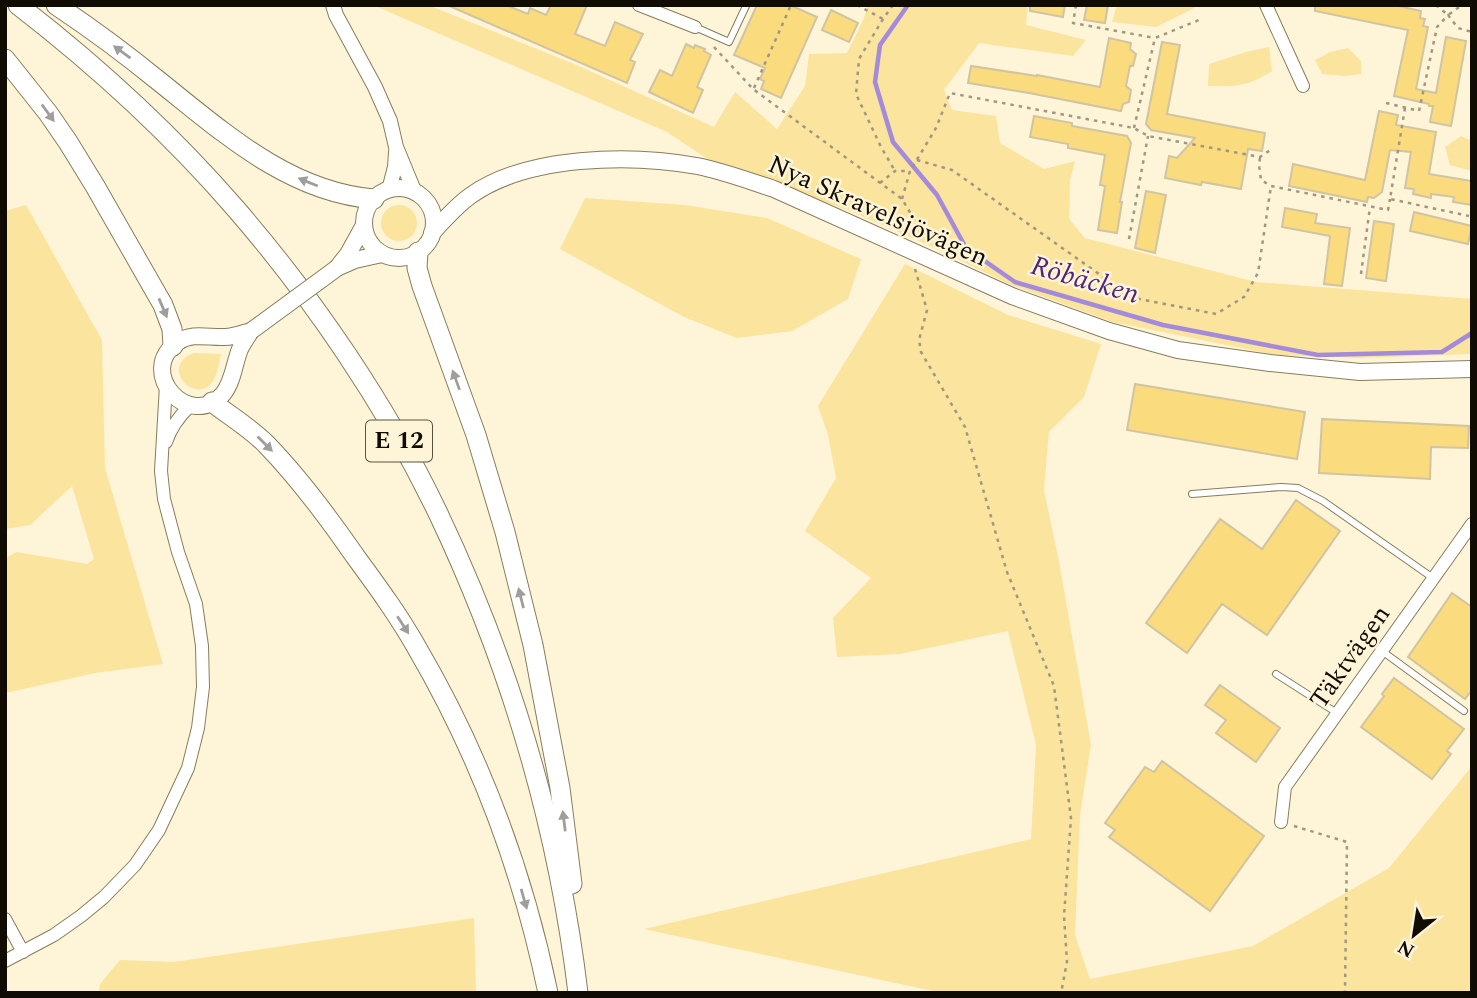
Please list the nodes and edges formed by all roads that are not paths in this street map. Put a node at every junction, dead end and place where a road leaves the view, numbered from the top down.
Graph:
1 (18, 5) edge
2 (56, 5) edge
3 (333, 5) edge
4 (639, 5) edge
5 (1266, 5) edge
6 (746, 6) edge
7 (5, 9) edge
8 (695, 27) joint
9 (5, 59) edge
10 (1303, 86) dead end
11 (396, 147) junction
12 (382, 194) junction
13 (471, 195) junction
14 (421, 197) junction
15 (364, 225) junction
16 (432, 233) junction
17 (418, 252) junction
18 (382, 254) junction
19 (337, 268) junction
20 (251, 331) junction
21 (173, 346) junction
22 (1472, 369) edge
23 (166, 385) junction
24 (212, 402) junction
25 (191, 405) junction
26 (162, 456) junction
27 (1192, 494) dead end
28 (1472, 524) edge
29 (1433, 578) junction
30 (1382, 651) junction
31 (1276, 674) dead end
32 (1464, 710) dead end
33 (1337, 713) junction
34 (1281, 822) road end
35 (5, 919) edge
36 (23, 951) junction
37 (5, 961) edge
38 (574, 962) junction
39 (548, 993) edge
40 (566, 993) edge
41 (578, 993) edge

1 - 38 highway, E 12
12 -> 2 highway
3 - 11 street
4 - 8 street
5 - 10 street
6 - 8 lane
7 - 40 highway, E 12
9 -> 21 highway
11 - 12 street
11 - 14 street
12 - 14 main road
12 - 15 main road
13 - 14 main road, Nya Skravelsjövägen
13 - 16 main road, Nya Skravelsjövägen
13 - 22 main road, Nya Skravelsjövägen
14 - 16 main road
15 - 18 main road
15 - 19 main road
16 - 17 main road
17 - 18 main road
38 -> 17 highway
18 - 19 main road
19 - 20 main road, bridge
20 - 21 main road
20 - 24 main road
21 - 23 main road
23 - 25 main road
23 - 26 street
24 - 25 main road
24 -> 39 highway
25 - 26 street
26 - 36 street
27 - 29 lane
28 - 29 street, Täktvägen
29 - 30 street, Täktvägen
30 - 32 lane
30 - 33 street, Täktvägen
31 - 33 lane
33 - 34 street, Täktvägen
35 - 36 street
36 - 37 street
38 - 41 highway, E 12

